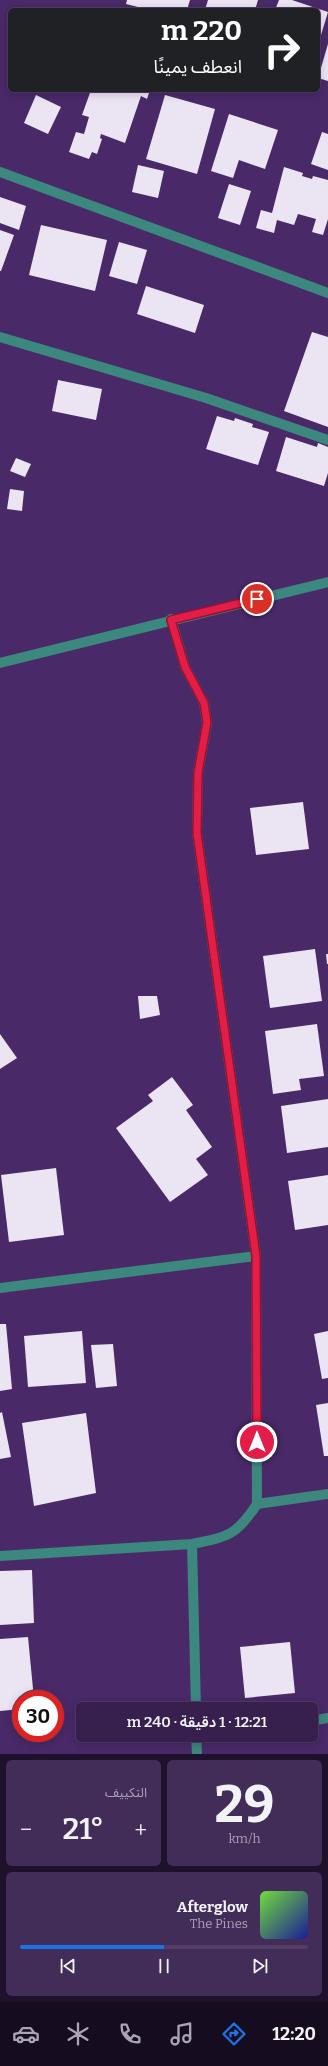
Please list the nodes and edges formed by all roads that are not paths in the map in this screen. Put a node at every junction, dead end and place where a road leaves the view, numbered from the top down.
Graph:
1 (0, 172) edge
2 (328, 293) edge
3 (0, 337) edge
4 (328, 440) edge
5 (328, 582) edge
6 (171, 620) junction
7 (0, 662) edge
8 (256, 1256) junction
9 (0, 1288) edge
10 (328, 1494) edge
11 (257, 1504) junction
12 (192, 1544) junction
13 (0, 1556) edge
14 (196, 1702) edge
15 (328, 1718) edge
16 (318, 1720) edge
17 (198, 1742) edge
18 (197, 1754) edge

1 - 2 street
3 - 4 street
5 - 6 street
6 - 7 street
6 - 8 street
8 - 9 street
8 - 11 street
10 - 11 street
11 - 12 street
12 - 13 street
12 - 14 street
15 - 16 street
17 - 18 street

